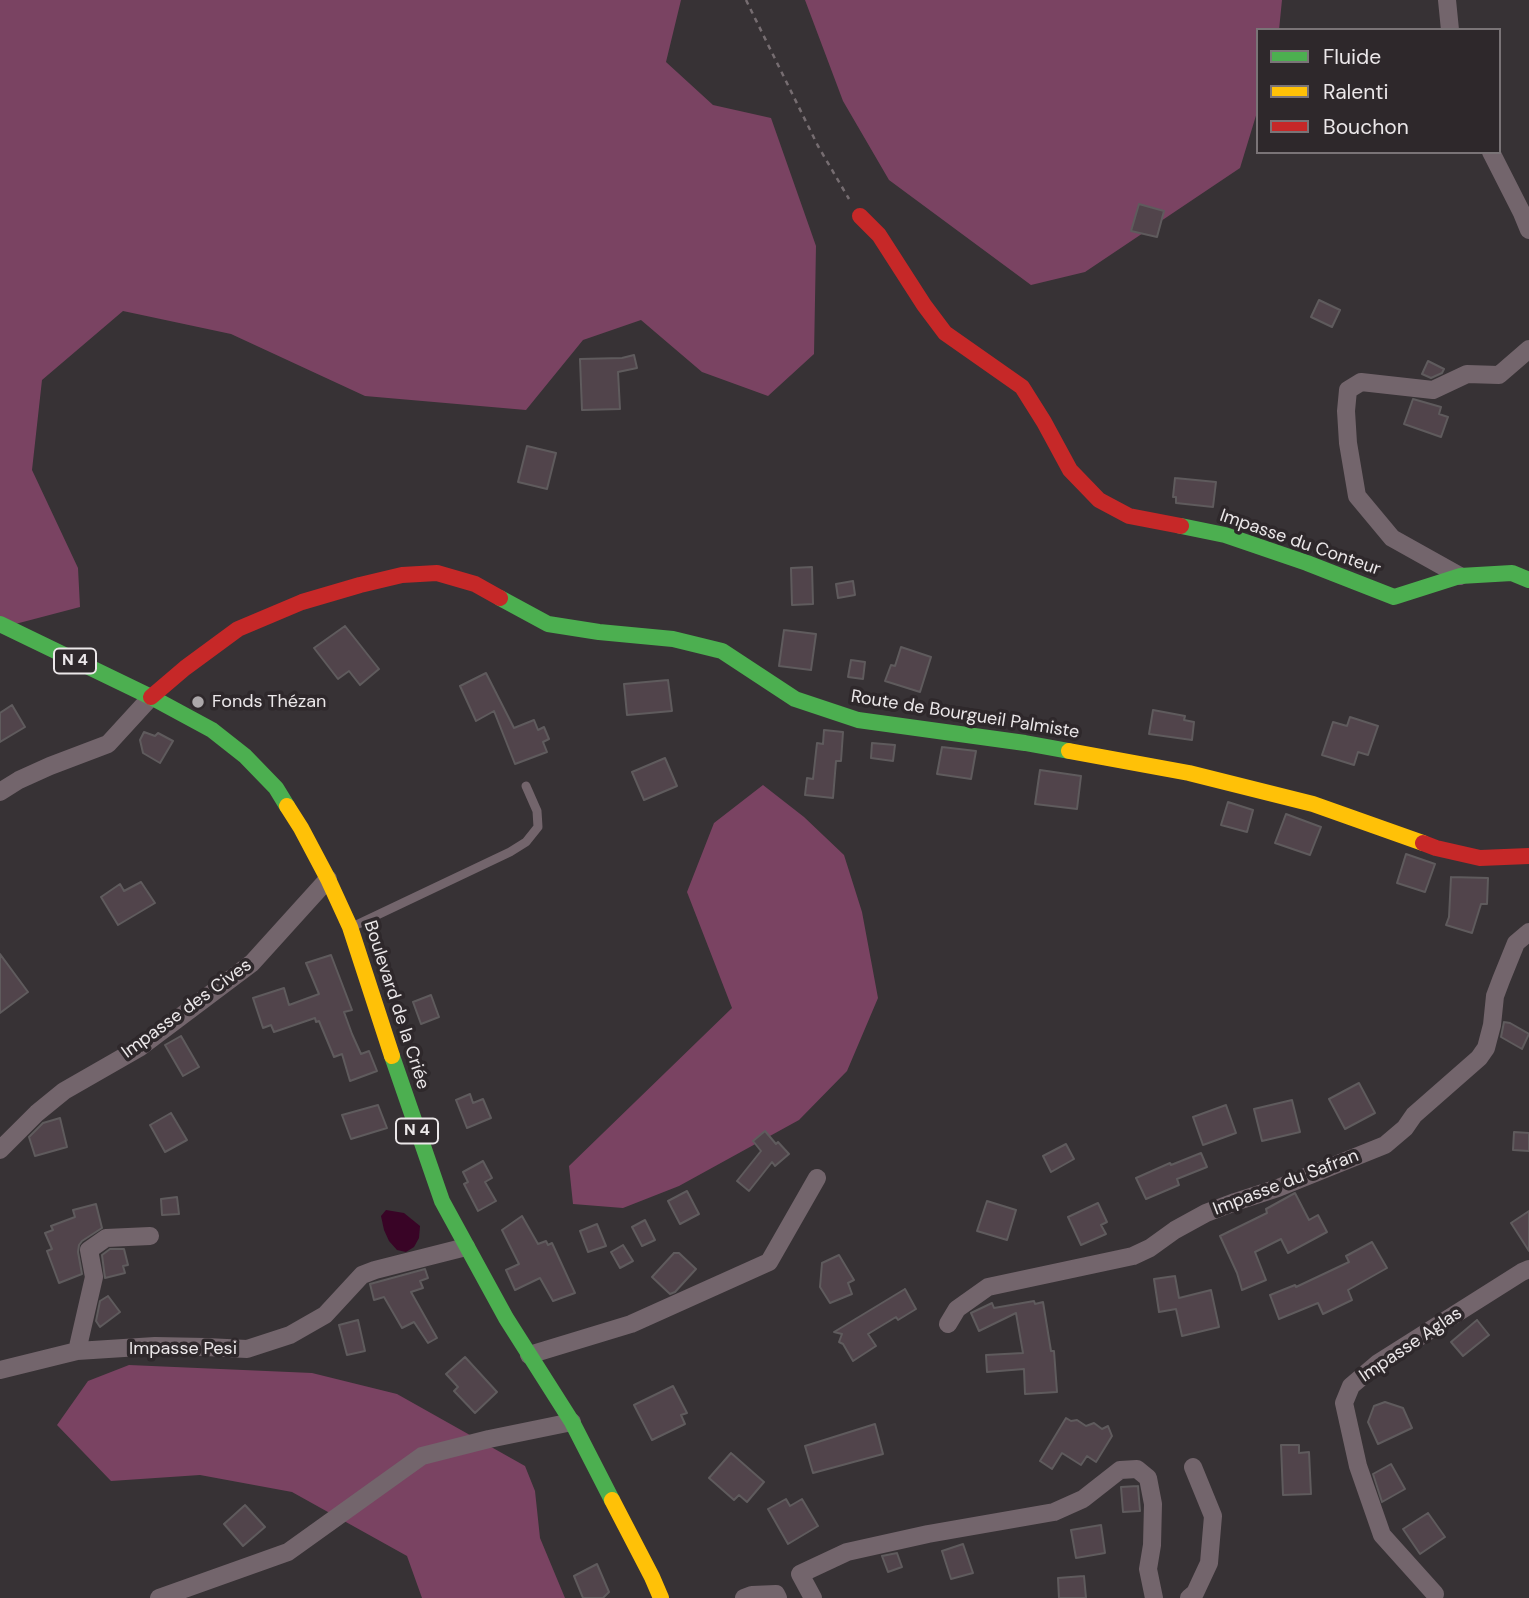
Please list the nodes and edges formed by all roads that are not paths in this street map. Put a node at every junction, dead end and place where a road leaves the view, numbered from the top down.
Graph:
1 (1447, 0) edge
2 (1450, 28) edge
3 (1492, 154) edge
4 (860, 216) road end
5 (1529, 230) edge
6 (1529, 349) edge
7 (1460, 576) junction
8 (1529, 580) edge
9 (0, 624) edge
10 (151, 697) junction
11 (526, 786) dead end
12 (0, 792) edge
13 (1529, 856) edge
14 (328, 879) junction
15 (351, 928) junction
16 (1529, 932) edge
17 (0, 1150) edge
18 (817, 1178) dead end
19 (150, 1236) dead end
20 (466, 1247) junction
21 (1529, 1269) edge
22 (948, 1324) dead end
23 (77, 1352) junction
24 (529, 1355) junction
25 (0, 1370) edge
26 (572, 1422) junction
27 (1193, 1467) dead end
28 (1435, 1594) dead end
29 (159, 1598) edge
30 (661, 1598) edge
31 (744, 1598) edge
32 (778, 1598) edge
33 (813, 1598) edge
34 (1154, 1598) edge
35 (1189, 1598) edge

1 - 2 street
3 - 5 street
4 - 7 street, Impasse du Conteur
6 - 7 street
7 - 8 street, Impasse du Conteur
9 - 10 street, Boulevard de la Criée / N 4
10 - 12 street
10 - 13 street, Route de Bourgueil Palmiste
10 - 14 street, Boulevard de la Criée / N 4
11 - 15 lane
14 - 15 street, Boulevard de la Criée / N 4
14 - 17 street, Impasse des Cives
15 - 20 street, Boulevard de la Criée / N 4
16 - 22 street, Impasse du Safran
18 - 24 street
19 - 23 street
20 - 23 street, Impasse Pesi
20 - 24 street, Boulevard de la Criée / N 4
21 - 28 street, Impasse Aglas
23 - 25 street, Impasse Pesi
24 - 26 street, Boulevard de la Criée / N 4
26 - 29 street
26 - 30 street, Boulevard de la Criée / N 4
27 - 35 street
31 - 32 street
33 - 34 street

